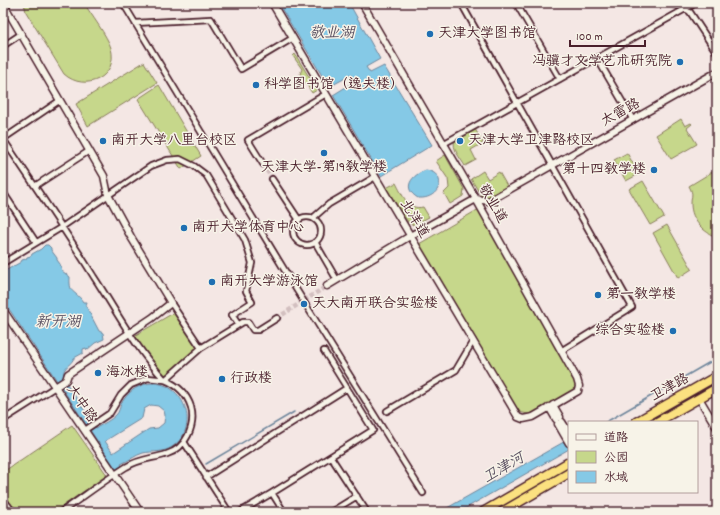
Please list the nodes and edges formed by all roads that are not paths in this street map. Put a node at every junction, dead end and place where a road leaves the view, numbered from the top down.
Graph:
1 (3, 3) edge
2 (123, 3) edge
3 (272, 3) edge
4 (362, 3) edge
5 (461, 3) edge
6 (516, 3) edge
7 (666, 3) edge
8 (696, 3) edge
9 (686, 9) junction
10 (135, 24) junction
11 (21, 34) junction
12 (293, 38) junction
13 (3, 46) edge
14 (717, 53) edge
15 (597, 58) junction
16 (717, 72) edge
17 (560, 79) junction
18 (326, 94) junction
19 (59, 101) junction
20 (517, 103) junction
21 (633, 120) junction
22 (3, 139) edge
23 (443, 144) junction
24 (89, 151) junction
25 (263, 164) tunnel mouth
26 (553, 166) junction
27 (375, 177) junction
28 (272, 178) tunnel mouth
29 (35, 186) junction
30 (3, 192) edge
31 (108, 195) junction
32 (476, 199) junction
33 (313, 218) junction
34 (299, 220) junction
35 (62, 227) junction
36 (410, 236) junction
37 (36, 242) junction
38 (315, 242) junction
39 (3, 263) edge
40 (337, 280) junction
41 (327, 286) tunnel mouth
42 (171, 303) junction
43 (3, 310) edge
44 (277, 318) tunnel mouth
45 (238, 324) junction
46 (129, 334) junction
47 (473, 341) junction
48 (201, 348) junction
49 (324, 350) dead end
50 (561, 350) junction
51 (717, 376) edge
52 (165, 380) junction
53 (57, 386) junction
54 (348, 388) junction
55 (717, 388) edge
56 (699, 398) junction
57 (551, 406) junction
58 (387, 411) dead end
59 (3, 420) edge
60 (638, 421) edge
61 (659, 421) edge
62 (717, 428) edge
63 (86, 429) junction
64 (568, 439) edge
65 (184, 442) junction
66 (331, 457) junction
67 (568, 463) edge
68 (568, 474) edge
69 (115, 475) junction
70 (206, 477) junction
71 (423, 492) dead end
72 (272, 493) junction
73 (357, 496) junction
74 (3, 499) edge
75 (15, 512) edge
76 (61, 512) edge
77 (140, 512) edge
78 (229, 512) edge
79 (240, 512) edge
80 (284, 512) edge
81 (330, 512) edge
82 (367, 512) edge
83 (483, 512) edge
84 (502, 512) edge

1 - 11 street
2 - 10 street
3 - 12 street, 北洋道
4 - 23 street, 敬业道
5 - 20 street
6 - 17 street
7 - 9 street
8 - 9 street
9 - 14 street
9 - 15 street
10 - 12 street
10 - 71 street
11 - 13 street
11 - 19 street
12 - 18 street, 北洋道
15 - 17 street
15 - 21 street
16 - 21 street, 太雷路
17 - 20 street
18 - 25 street
18 - 27 street, 北洋道
19 - 22 street
19 - 24 street
20 - 23 street
20 - 26 street
21 - 26 street, 太雷路
22 - 29 street
23 - 32 street, 敬业道
24 - 29 street
24 - 31 street
26 - 32 street, 太雷路
26 - 50 street
27 - 33 street
27 - 36 street, 北洋道
28 - 34 street
29 - 35 street
30 - 37 street
31 - 35 street
31 - 42 street
31 - 45 street
32 - 36 street, 太雷路
32 - 50 street, 敬业道
33 - 34 street
33 - 38 street
34 - 38 street
35 - 37 street
35 - 46 street
36 - 40 street, 太雷路
36 - 47 street, 北洋道
37 - 39 street
38 - 40 street
40 - 41 street, 太雷路
42 - 46 street
42 - 48 street
43 - 53 street, 大中路
44 - 45 street
45 - 48 street
46 - 52 street
46 - 53 street
47 - 57 street, 北洋道
47 - 58 street
48 - 52 street
49 - 54 street
50 - 57 street, 敬业道
51 - 60 highway, 卫津路
52 - 63 street
52 - 65 street
53 - 59 street
53 - 63 street, 大中路
54 - 66 street
54 - 70 street
55 - 56 highway, 卫津路
56 - 61 highway, 卫津路
56 - 62 street
57 - 64 street
63 - 69 street, 大中路
65 - 69 street
65 - 70 street
66 - 72 street
66 - 73 street
67 - 83 highway
68 - 84 highway
69 - 76 street
69 - 77 street, 大中路
70 - 78 street
72 - 79 street
72 - 80 street
73 - 81 street
73 - 82 street
74 - 75 street

